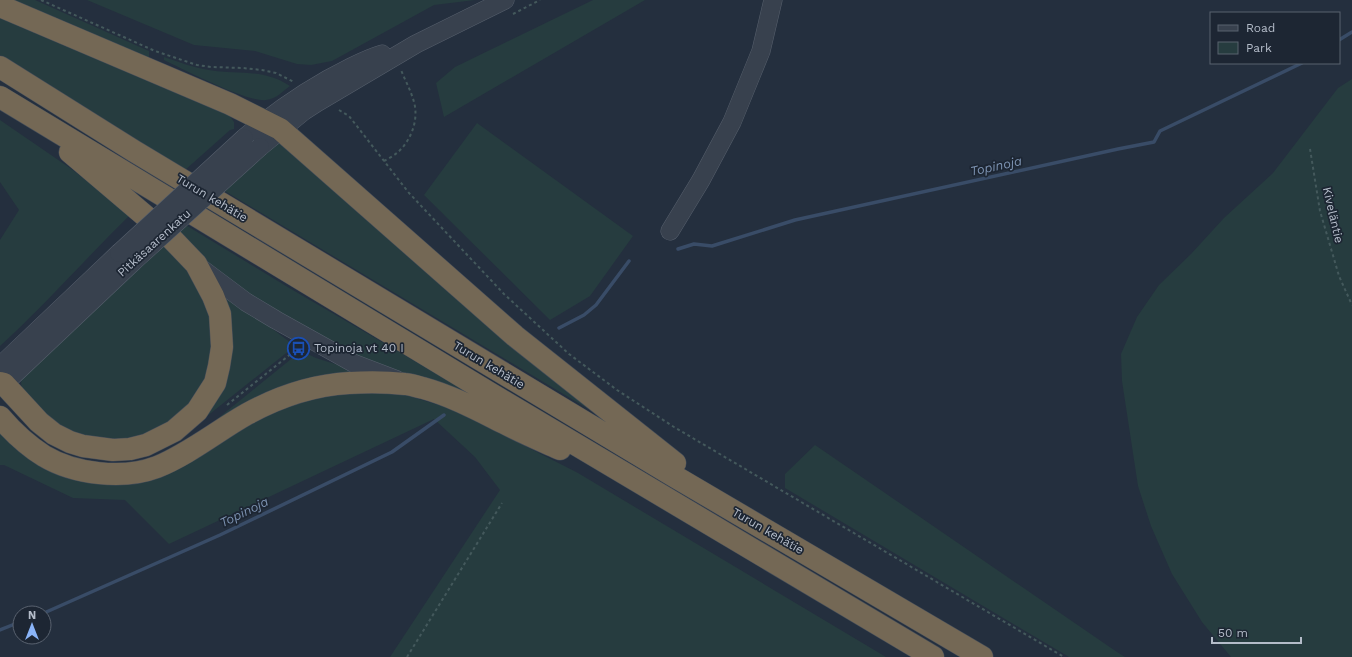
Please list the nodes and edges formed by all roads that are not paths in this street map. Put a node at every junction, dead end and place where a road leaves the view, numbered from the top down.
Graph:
1 (505, 0) edge
2 (773, 0) edge
3 (0, 6) edge
4 (0, 68) edge
5 (0, 97) edge
6 (19, 109) junction
7 (272, 125) junction
8 (670, 231) dead end
9 (126, 257) junction
10 (196, 264) junction
11 (1, 379) edge
12 (406, 384) junction
13 (0, 417) edge
14 (639, 483) junction
15 (695, 488) junction
16 (683, 508) junction
17 (747, 518) junction
18 (933, 657) edge
19 (982, 657) edge

1 - 7 street, Pitkäsaarenkatu
2 - 8 street
3 - 7 highway
4 - 15 highway, Turun kehätie
5 - 6 highway, Turun kehätie
6 - 10 highway
6 - 14 highway, Turun kehätie
7 - 9 street, Pitkäsaarenkatu, bridge
7 - 9 street, Pitkäsaarenkatu, bridge
7 - 17 highway
9 - 11 street, Pitkäsaarenkatu
10 - 11 highway
10 - 12 street
12 - 13 highway
12 - 14 highway
14 - 16 highway, Turun kehätie
15 - 16 street
15 - 17 highway, Turun kehätie
16 - 18 highway, Turun kehätie
17 - 19 highway, Turun kehätie

